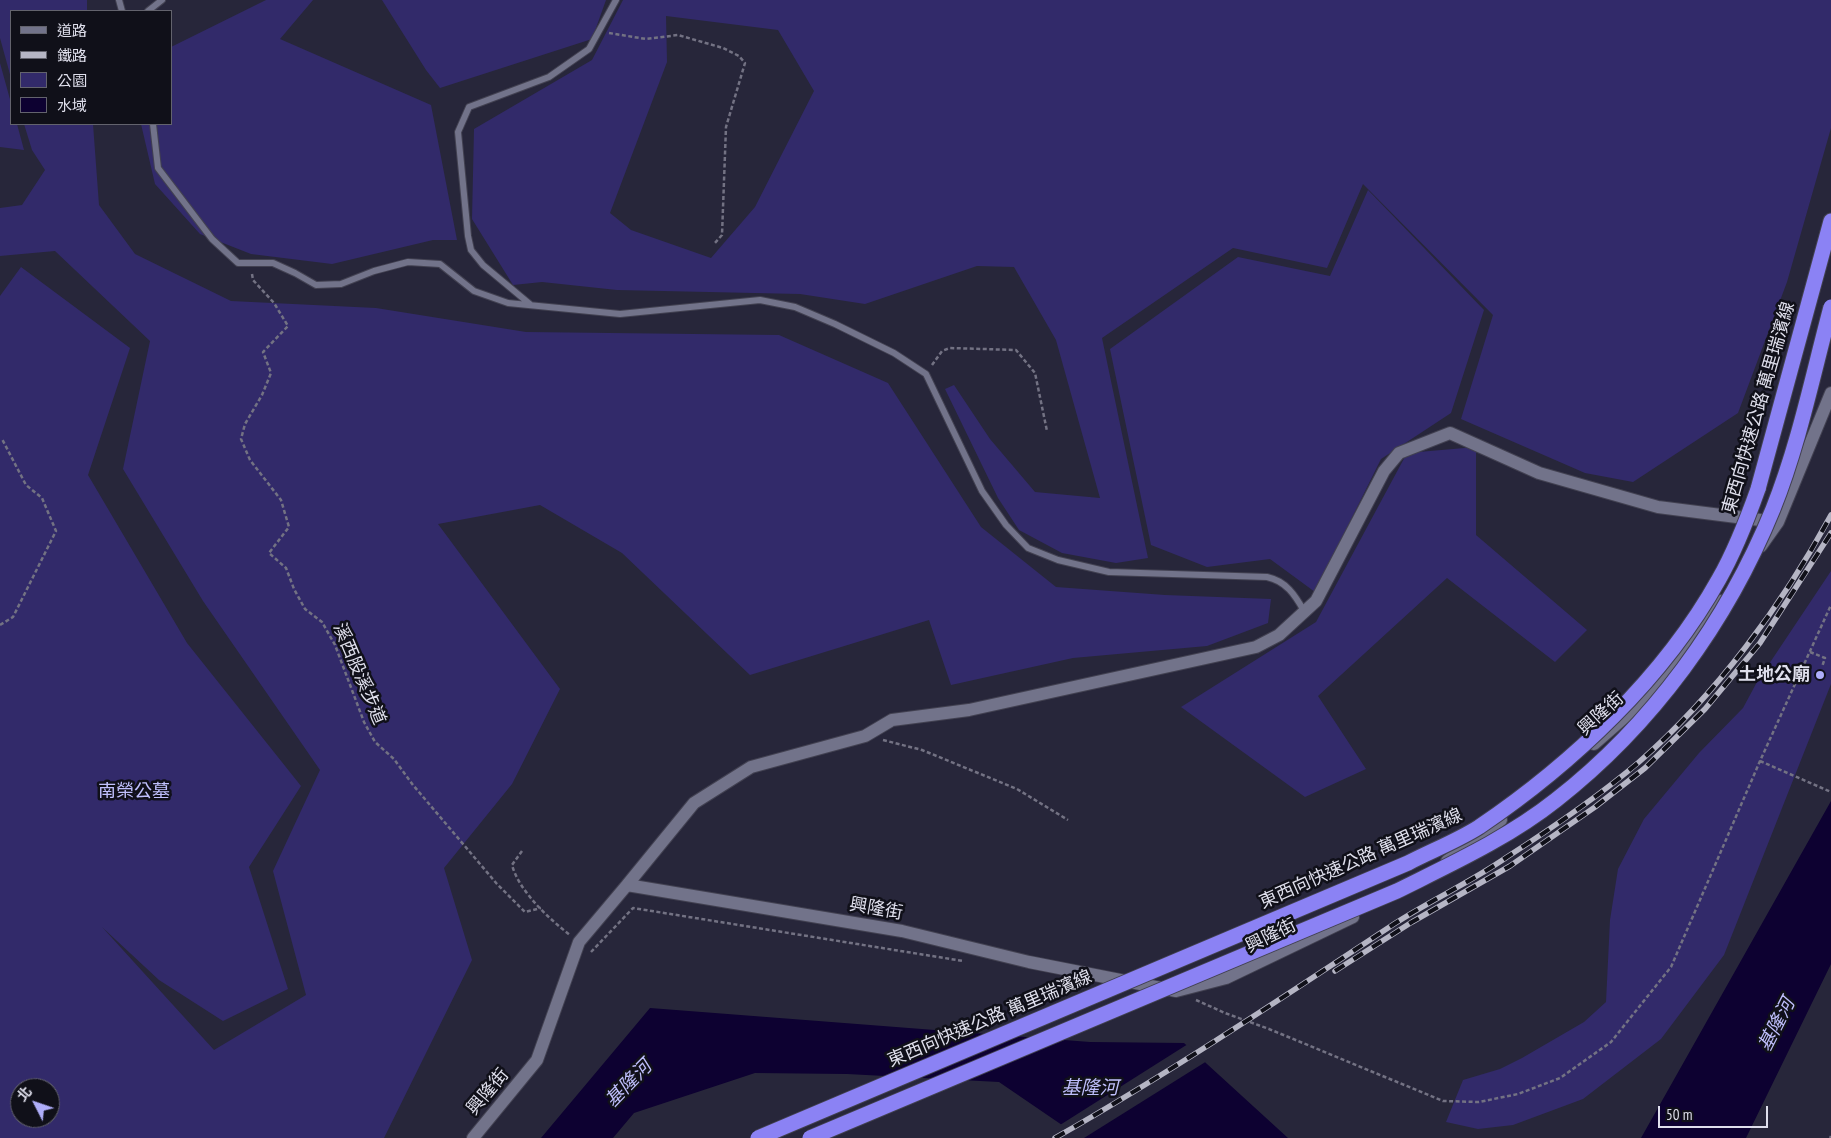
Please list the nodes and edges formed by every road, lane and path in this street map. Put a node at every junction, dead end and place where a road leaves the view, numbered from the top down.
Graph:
1 (162, 0) edge
2 (616, 0) edge
3 (149, 10) edge
4 (598, 32) junction
5 (154, 125) edge
6 (1831, 221) edge
7 (714, 244) dead end
8 (248, 263) junction
9 (532, 305) junction
10 (1831, 307) edge
11 (926, 374) junction
12 (1831, 393) edge
13 (1047, 432) dead end
14 (2, 439) dead end
15 (1778, 522) junction
16 (1831, 605) edge
17 (1305, 613) junction
18 (0, 626) edge
19 (1810, 652) junction
20 (1822, 667) dead end
21 (865, 736) junction
22 (1760, 762) junction
23 (1831, 792) edge
24 (1068, 820) dead end
25 (522, 851) dead end
26 (627, 885) junction
27 (541, 908) junction
28 (579, 942) junction
29 (588, 959) dead end
30 (967, 962) dead end
31 (1176, 990) junction
32 (473, 1138) edge
33 (758, 1138) edge
34 (810, 1138) edge

1 - 3 lane
2 - 4 lane
4 - 7 path
4 - 9 lane
5 - 8 lane
6 - 33 highway, 東西向快速公路 萬里瑞濱線, bridge
8 - 9 lane
8 - 27 path, 溪西股溪步道
9 - 11 lane
10 - 34 highway, bridge
11 - 13 path
11 - 17 lane
12 - 15 street, 興隆街
14 - 18 path
15 - 17 street, 興隆街
15 - 31 street, 興隆街
16 - 19 path
17 - 21 street, 興隆街
19 - 20 path
19 - 22 path
21 - 24 path
21 - 26 street, 興隆街
22 - 23 path
22 - 31 path
25 - 27 path
26 - 28 street, 興隆街
26 - 31 street, 興隆街
27 - 28 path
28 - 32 street, 興隆街
29 - 30 path

